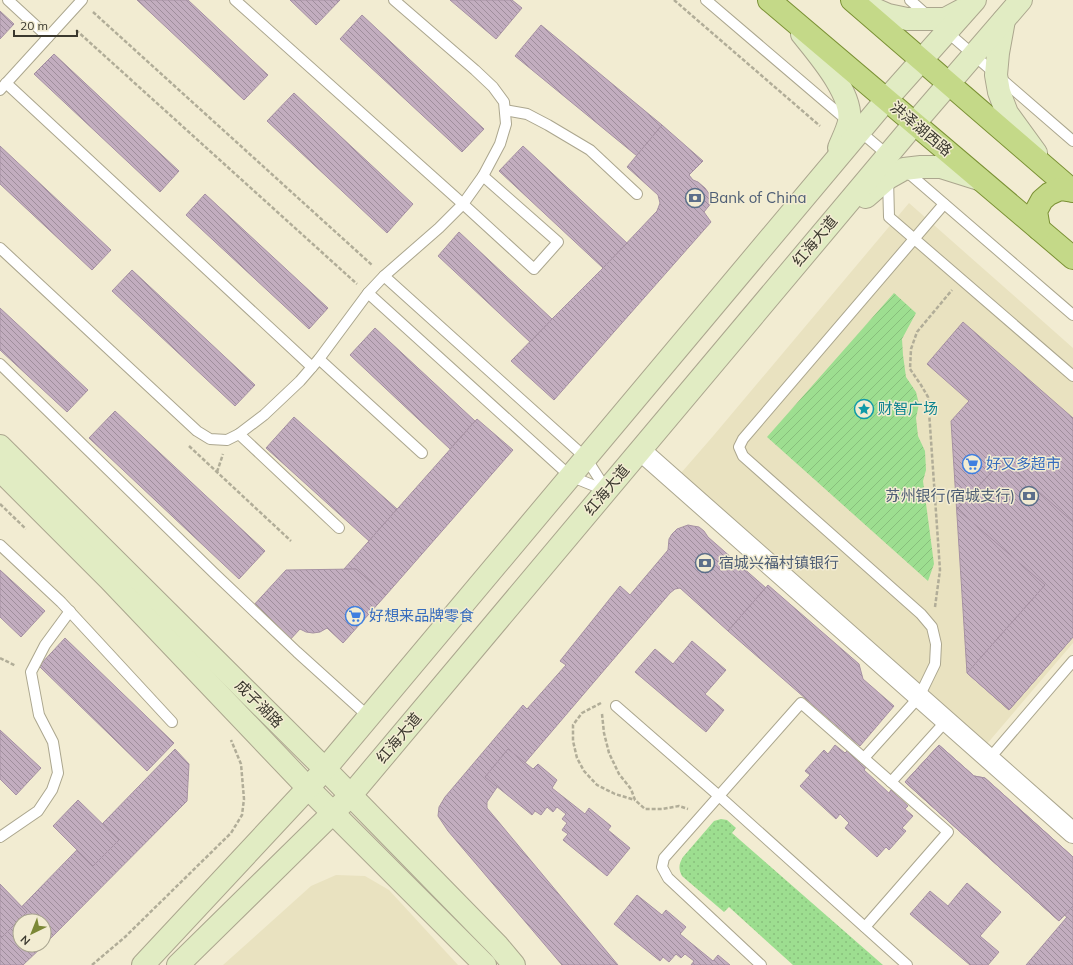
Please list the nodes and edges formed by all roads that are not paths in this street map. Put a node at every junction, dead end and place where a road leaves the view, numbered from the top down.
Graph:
1 (8, 0) edge
2 (82, 0) edge
3 (235, 0) edge
4 (394, 0) edge
5 (706, 0) edge
6 (853, 0) edge
7 (910, 0) edge
8 (1021, 0) edge
9 (972, 3) edge
10 (780, 5) edge
11 (1004, 20) junction
12 (940, 26) junction
13 (48, 37) junction
14 (974, 55) junction
15 (922, 61) junction
16 (996, 74) junction
17 (949, 84) junction
18 (3, 86) edge
19 (886, 100) junction
20 (504, 110) junction
21 (914, 124) junction
22 (854, 127) junction
23 (1073, 141) edge
24 (893, 168) junction
25 (1047, 168) junction
26 (484, 176) junction
27 (979, 179) junction
28 (1073, 191) edge
29 (637, 194) dead end
30 (463, 204) junction
31 (944, 204) junction
32 (1039, 229) junction
33 (915, 239) junction
34 (0, 248) edge
35 (1073, 258) edge
36 (384, 276) junction
37 (368, 293) junction
38 (1073, 315) edge
39 (320, 359) junction
40 (0, 364) edge
41 (312, 367) junction
42 (1073, 376) edge
43 (239, 434) junction
44 (0, 446) edge
45 (640, 450) junction
46 (422, 453) dead end
47 (586, 458) junction
48 (0, 470) edge
49 (570, 476) junction
50 (607, 491) junction
51 (339, 528) dead end
52 (0, 545) edge
53 (70, 612) junction
54 (1073, 661) edge
55 (919, 696) junction
56 (616, 706) road end
57 (369, 717) junction
58 (946, 721) junction
59 (172, 722) dead end
60 (864, 758) junction
61 (989, 759) junction
62 (325, 769) junction
63 (891, 782) junction
64 (308, 788) junction
65 (351, 795) junction
66 (719, 796) junction
67 (333, 813) junction
68 (1073, 833) edge
69 (0, 837) edge
70 (865, 927) junction
71 (143, 965) edge
72 (178, 965) edge
73 (485, 965) edge
74 (514, 965) edge
75 (761, 965) edge
76 (907, 965) edge

1 - 13 lane
2 - 13 lane
3 - 30 lane
4 - 20 lane
5 - 22 lane
6 - 12 main road
6 - 15 main road
7 - 12 lane
8 - 11 main road, 红海大道
9 - 12 main road
10 - 19 main road, 洪泽湖西路
10 - 22 main road
11 - 14 main road, 红海大道
11 - 16 main road
12 - 14 lane
12 - 15 main road
13 - 18 lane
14 - 16 lane
14 - 17 main road, 红海大道
15 - 17 main road
15 - 19 main road
16 - 23 lane
16 - 25 main road
17 - 21 main road, 红海大道
17 - 25 main road
18 - 41 lane
19 - 21 main road, 洪泽湖西路
19 - 22 main road
20 - 26 lane
20 - 29 lane
21 - 24 main road, 红海大道
21 - 27 main road, 洪泽湖西路
22 - 24 lane
22 - 47 main road
24 - 27 main road
24 - 31 lane
24 - 33 lane
24 - 45 main road, 红海大道
25 - 28 main road
26 - 30 lane
26 - 30 lane
27 - 32 main road, 洪泽湖西路
28 - 32 main road
30 - 36 lane
31 - 33 lane
31 - 38 lane
32 - 35 main road, 洪泽湖西路
33 - 42 lane
33 - 55 lane
34 - 43 lane
36 - 37 lane
36 - 47 lane
37 - 39 lane
37 - 49 lane
39 - 41 lane
39 - 46 lane
40 - 57 lane
41 - 43 lane
43 - 51 lane
44 - 62 main road, 成子湖路
45 - 50 main road, 红海大道
45 - 55 street
47 - 49 main road
47 - 50 lane
48 - 64 main road, 成子湖路
49 - 50 lane
49 - 57 main road
50 - 65 main road, 红海大道
52 - 53 lane
53 - 59 lane
53 - 69 lane
54 - 61 lane
55 - 58 street
55 - 60 lane
56 - 66 lane
57 - 62 main road
58 - 61 street
58 - 63 lane
60 - 63 lane
60 - 66 lane
61 - 68 street
62 - 64 main road
62 - 65 main road, 成子湖路
63 - 70 lane
64 - 67 main road, 成子湖路
64 - 71 main road
65 - 67 main road, 红海大道
65 - 74 main road, 成子湖路
66 - 70 lane
66 - 75 lane
67 - 72 main road, 红海大道
67 - 73 main road, 成子湖路
70 - 76 lane

